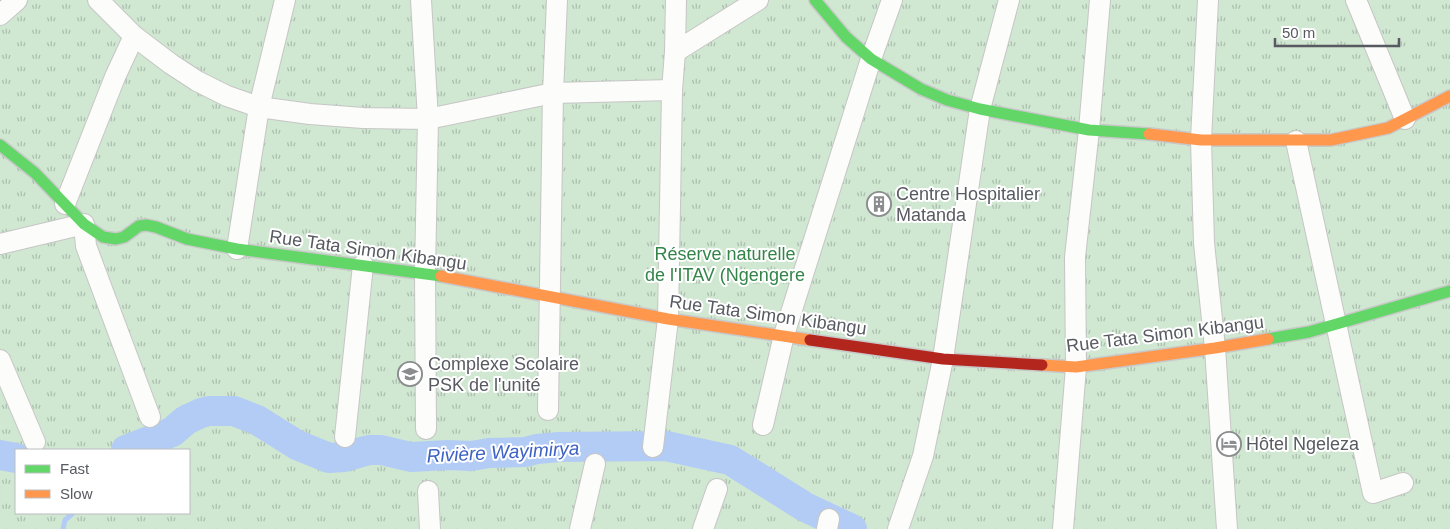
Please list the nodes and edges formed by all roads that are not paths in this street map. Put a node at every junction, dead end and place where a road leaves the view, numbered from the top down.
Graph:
1 (17, 0) edge
2 (98, 0) edge
3 (285, 0) edge
4 (421, 0) edge
5 (557, 0) edge
6 (676, 0) edge
7 (758, 0) edge
8 (815, 0) edge
9 (892, 0) edge
10 (1009, 0) edge
11 (1100, 0) edge
12 (1208, 0) edge
13 (1356, 0) edge
14 (0, 15) edge
15 (134, 36) junction
16 (675, 52) junction
17 (871, 59) junction
18 (672, 90) junction
19 (553, 93) junction
20 (1450, 96) edge
21 (259, 106) junction
22 (980, 109) junction
23 (428, 119) junction
24 (1405, 119) junction
25 (1089, 130) junction
26 (1201, 140) junction
27 (1296, 141) junction
28 (0, 145) edge
29 (65, 204) junction
30 (84, 224) junction
31 (0, 244) edge
32 (237, 249) junction
33 (363, 265) junction
34 (425, 273) junction
35 (1450, 291) edge
36 (550, 296) junction
37 (668, 318) junction
38 (1337, 324) junction
39 (784, 335) junction
40 (1215, 348) junction
41 (943, 359) junction
42 (0, 360) edge
43 (1076, 366) junction
44 (548, 410) dead end
45 (150, 417) dead end
46 (763, 425) dead end
47 (426, 429) dead end
48 (345, 437) dead end
49 (35, 442) dead end
50 (653, 447) dead end
51 (595, 464) dead end
52 (1403, 484) dead end
53 (717, 489) dead end
54 (428, 491) dead end
55 (898, 527) edge
56 (430, 529) edge
57 (580, 529) edge
58 (703, 529) edge
59 (1063, 529) edge
60 (1227, 529) edge

1 - 14 street
2 - 15 street
3 - 21 street
4 - 23 street
5 - 19 street
6 - 16 street
7 - 16 street
8 - 17 street
9 - 17 street
10 - 22 street
11 - 25 street
12 - 26 street
13 - 24 street
15 - 21 street
15 - 29 street
16 - 18 street
17 - 22 street
17 - 39 street
18 - 19 street
18 - 37 street
19 - 23 street
19 - 36 street
20 - 24 street
21 - 23 street
21 - 32 street
22 - 25 street
22 - 41 street
23 - 34 street
24 - 27 street
25 - 26 street
25 - 43 street
26 - 27 street
26 - 40 street
27 - 38 street
28 - 29 street, Rue Tata Simon Kibangu
29 - 30 street, Rue Tata Simon Kibangu
30 - 31 street
30 - 32 street, Rue Tata Simon Kibangu
30 - 45 street
32 - 33 street, Rue Tata Simon Kibangu
33 - 34 street, Rue Tata Simon Kibangu
33 - 48 street
34 - 36 street, Rue Tata Simon Kibangu
34 - 47 street
35 - 38 street, Rue Tata Simon Kibangu
36 - 37 street, Rue Tata Simon Kibangu
36 - 44 street
37 - 39 street, Rue Tata Simon Kibangu
37 - 50 street
38 - 40 street, Rue Tata Simon Kibangu
38 - 52 street
39 - 41 street, Rue Tata Simon Kibangu
39 - 46 street
40 - 43 street, Rue Tata Simon Kibangu
40 - 60 street
41 - 43 street, Rue Tata Simon Kibangu
41 - 55 street
42 - 49 street
43 - 59 street
51 - 57 street
53 - 58 street
54 - 56 street

